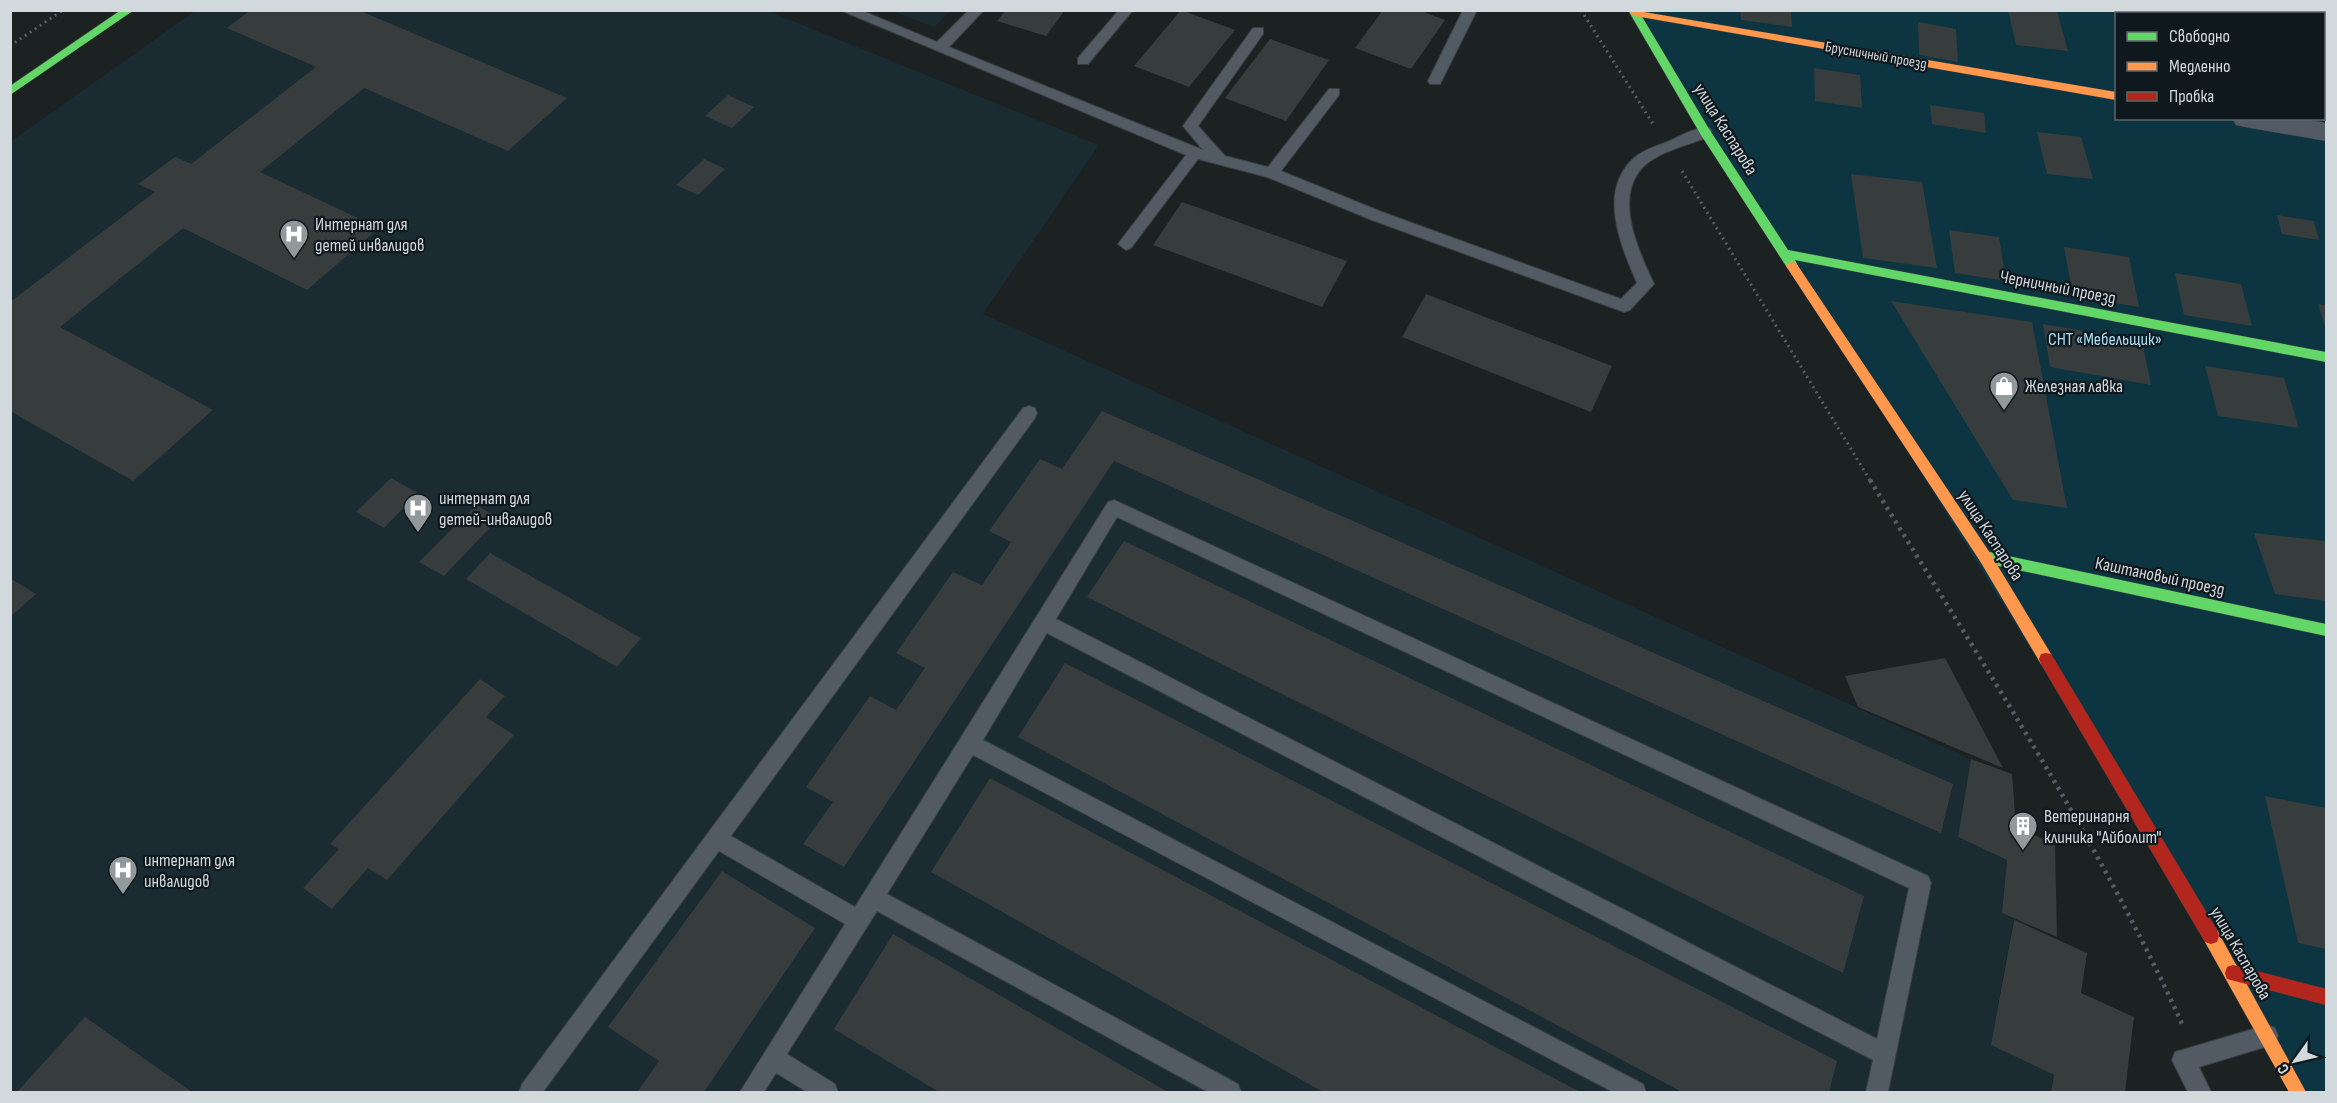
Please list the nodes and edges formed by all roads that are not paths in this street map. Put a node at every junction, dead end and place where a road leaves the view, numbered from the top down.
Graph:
1 (129, 10) edge
2 (846, 10) edge
3 (978, 10) edge
4 (1127, 10) edge
5 (1470, 10) edge
6 (1634, 12) edge
7 (1258, 31) dead end
8 (940, 47) junction
9 (1083, 61) dead end
10 (1436, 81) dead end
11 (10, 91) edge
12 (1334, 92) dead end
13 (2115, 96) edge
14 (2257, 120) edge
15 (1705, 132) junction
16 (2326, 132) edge
17 (1195, 153) junction
18 (1219, 158) junction
19 (1271, 173) junction
20 (1126, 244) dead end
21 (1784, 254) junction
22 (2326, 357) edge
23 (1029, 413) dead end
24 (1985, 557) junction
25 (1045, 623) junction
26 (2326, 630) edge
27 (970, 743) junction
28 (717, 839) junction
29 (874, 898) junction
30 (860, 921) junction
31 (2232, 974) junction
32 (2326, 997) edge
33 (2267, 1036) junction
34 (1886, 1055) junction
35 (773, 1058) junction
36 (530, 1092) edge
37 (751, 1092) edge
38 (827, 1092) edge
39 (1230, 1092) edge
40 (1635, 1092) edge
41 (1877, 1092) edge
42 (2200, 1092) edge
43 (2298, 1092) edge

1 - 11 street
2 - 8 lane
3 - 8 lane
4 - 9 lane
5 - 10 lane
6 - 13 street, Брусничный проезд
6 - 15 street, улица Каспарова
7 - 18 lane
8 - 17 lane
12 - 19 lane
14 - 16 street
15 - 19 lane
15 - 21 street, улица Каспарова
17 - 18 lane
17 - 20 lane
18 - 19 lane
21 - 22 street, Черничный проезд
21 - 24 street, улица Каспарова
23 - 28 lane
24 - 26 street, Каштановый проезд
24 - 31 street, улица Каспарова
25 - 27 lane
25 - 34 lane
25 - 34 lane
27 - 29 lane
27 - 40 lane
28 - 30 lane
28 - 36 lane
29 - 30 lane
29 - 39 lane
30 - 35 lane
31 - 32 street
31 - 33 street, улица Каспарова
33 - 42 lane
33 - 43 street, улица Каспарова
34 - 41 lane
35 - 37 lane
35 - 38 lane

